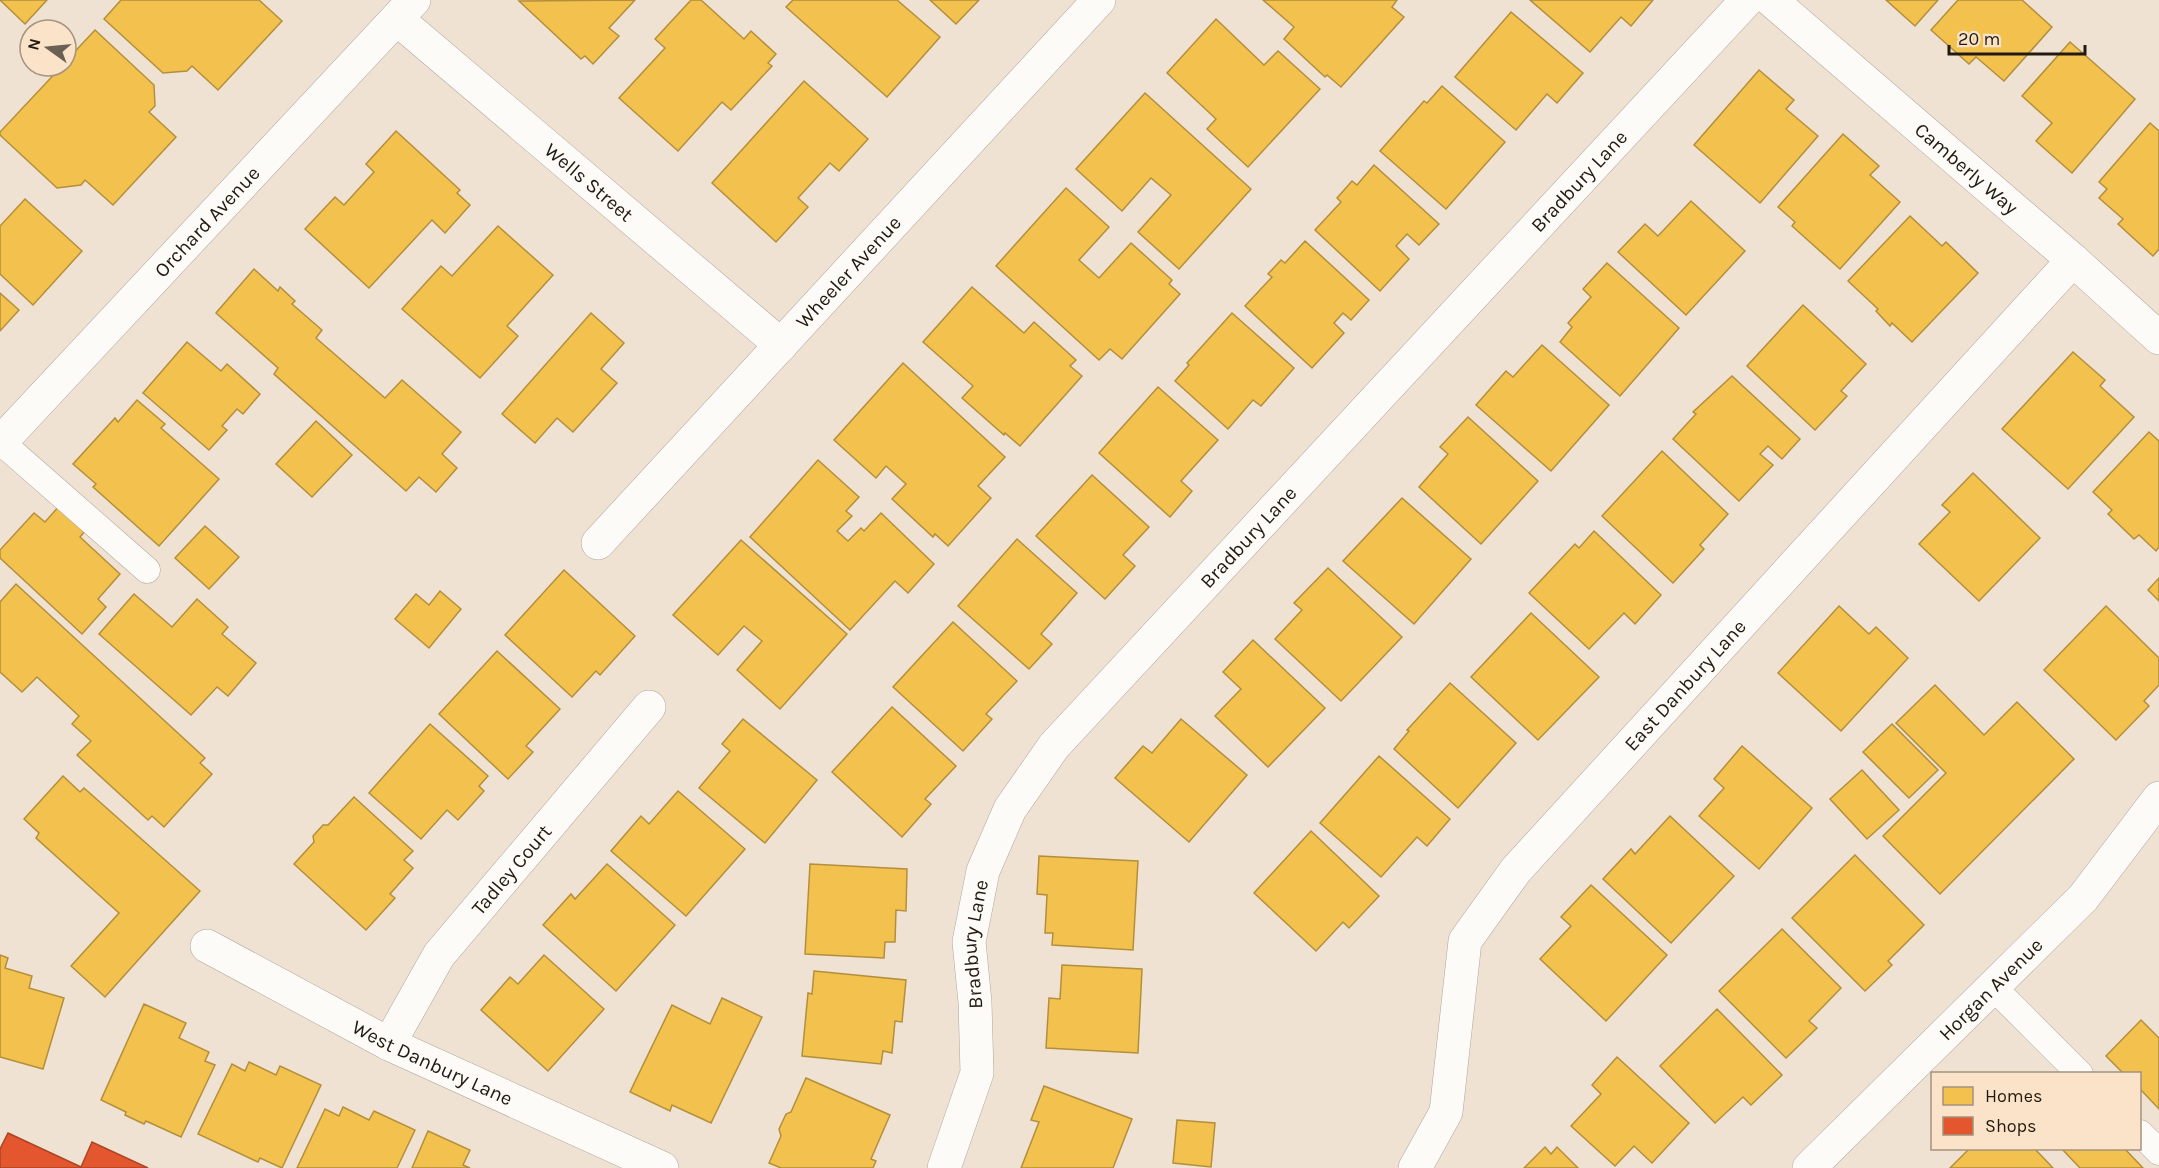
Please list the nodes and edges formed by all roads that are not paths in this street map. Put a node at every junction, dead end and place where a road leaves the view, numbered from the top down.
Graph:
1 (1099, 0) edge
2 (1747, 0) edge
3 (1772, 0) edge
4 (405, 10) edge
5 (2073, 260) junction
6 (2159, 338) edge
7 (781, 345) junction
8 (1, 443) edge
9 (598, 543) dead end
10 (147, 570) dead end
11 (649, 707) dead end
12 (2159, 798) edge
13 (207, 946) dead end
14 (1992, 987) junction
15 (389, 1044) junction
16 (2078, 1072) edge
17 (2141, 1135) edge
18 (2159, 1152) edge
19 (662, 1168) edge
20 (944, 1168) edge
21 (1415, 1168) edge
22 (1809, 1168) edge

1 - 7 street, Wheeler Avenue
2 - 20 street, Bradbury Lane
3 - 5 street, Camberly Way
4 - 7 street, Wells Street
4 - 8 street, Orchard Avenue
5 - 6 street, Camberly Way
5 - 21 street, East Danbury Lane
7 - 9 street, Wheeler Avenue
8 - 10 lane
11 - 15 street, Tadley Court
12 - 14 street, Horgan Avenue
13 - 15 street, West Danbury Lane
14 - 16 lane
14 - 22 street, Horgan Avenue
15 - 19 street, West Danbury Lane
17 - 18 lane

